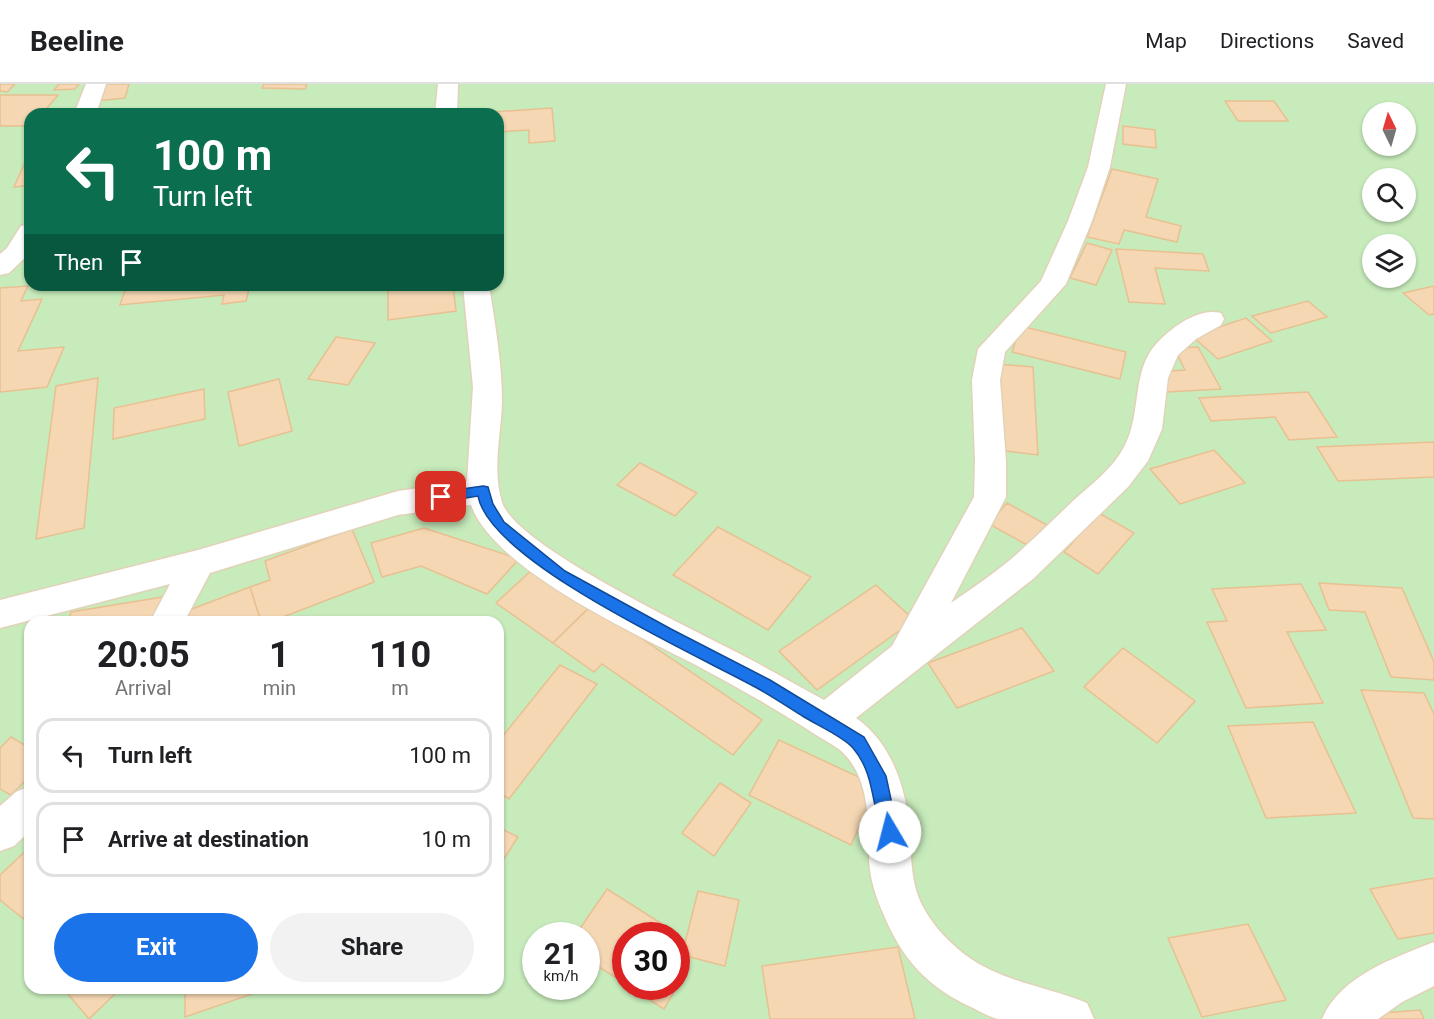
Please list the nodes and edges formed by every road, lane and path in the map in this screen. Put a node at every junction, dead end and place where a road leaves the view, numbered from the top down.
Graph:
1 (96, 84) edge
2 (448, 84) edge
3 (1116, 84) edge
4 (87, 108) edge
5 (446, 108) edge
6 (24, 242) edge
7 (0, 267) edge
8 (477, 291) edge
9 (1211, 319) dead end
10 (483, 491) junction
11 (198, 563) junction
12 (0, 614) edge
13 (170, 616) edge
14 (904, 657) junction
15 (825, 721) junction
16 (24, 810) edge
17 (0, 832) edge
18 (1434, 964) edge
19 (1071, 1019) edge
20 (1345, 1019) edge

1 - 4 street
2 - 5 street
3 - 14 street
6 - 7 street
8 - 10 street
9 - 14 street
10 - 11 street
10 - 15 street
11 - 12 street
11 - 13 street
14 - 15 street
15 - 19 street
16 - 17 street
18 - 20 street

